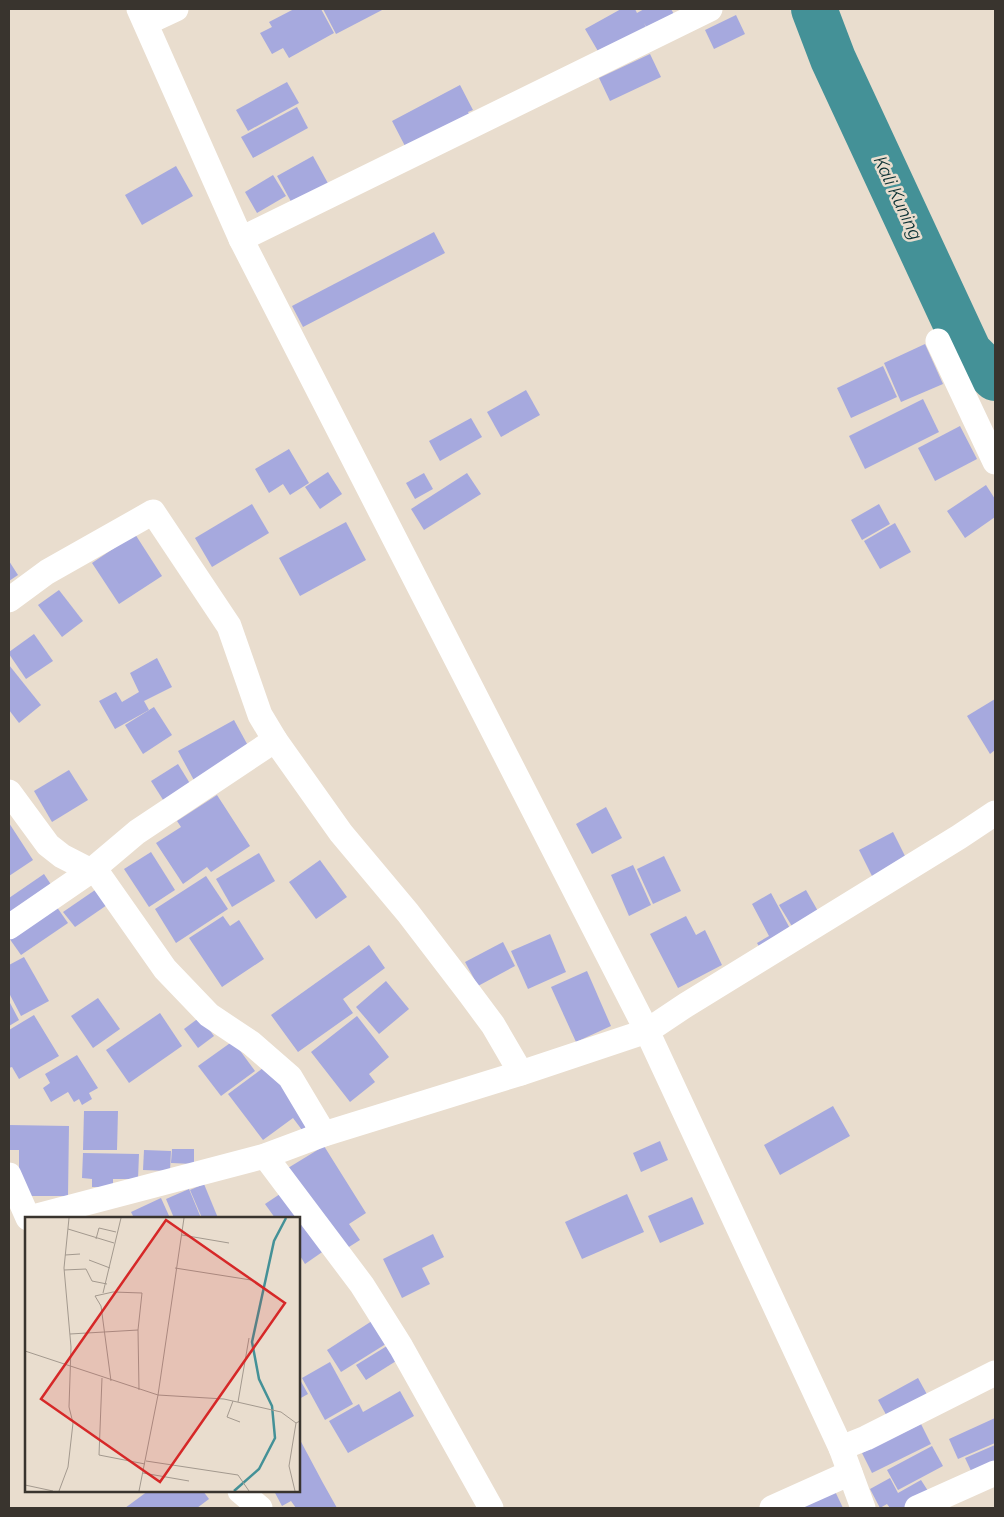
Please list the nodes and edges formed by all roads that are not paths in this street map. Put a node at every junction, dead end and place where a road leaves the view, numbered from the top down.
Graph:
1 (176, 9) edge
2 (710, 9) edge
3 (142, 16) edge
4 (241, 239) junction
5 (938, 341) dead end
6 (995, 462) edge
7 (9, 600) edge
8 (275, 740) junction
9 (9, 792) edge
10 (995, 813) edge
11 (92, 870) junction
12 (9, 928) edge
13 (647, 1031) junction
14 (521, 1073) junction
15 (324, 1134) junction
16 (265, 1156) junction
17 (9, 1175) edge
18 (27, 1217) edge
19 (36, 1217) edge
20 (25, 1220) edge
21 (9, 1224) edge
22 (995, 1373) edge
23 (841, 1448) junction
24 (995, 1473) edge
25 (850, 1474) junction
26 (241, 1492) edge
27 (260, 1508) edge
28 (491, 1508) edge
29 (772, 1508) edge
30 (863, 1508) edge
31 (916, 1508) edge

1 - 3 street
2 - 4 street
3 - 4 street
4 - 13 street
5 - 6 street
7 - 8 street
8 - 11 street
8 - 14 street
9 - 11 street
10 - 13 street
11 - 12 street
11 - 15 street
13 - 14 street
13 - 23 street
14 - 15 street
15 - 16 street
16 - 19 street
16 - 28 street
17 - 18 street
20 - 21 street
22 - 23 street
23 - 25 street
24 - 31 street
25 - 29 street
25 - 30 street
26 - 27 street

